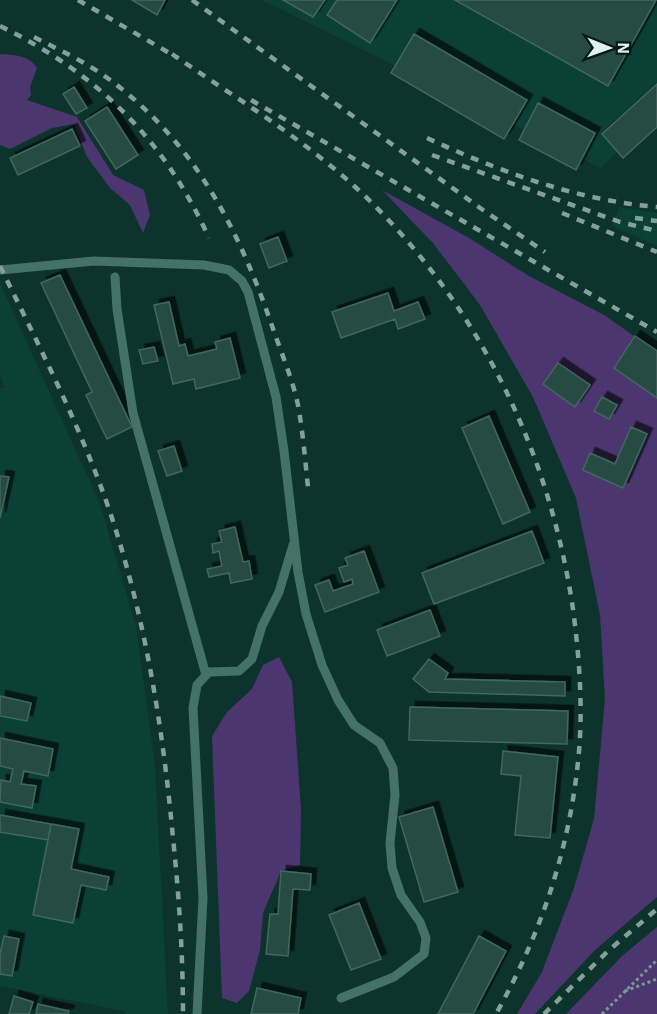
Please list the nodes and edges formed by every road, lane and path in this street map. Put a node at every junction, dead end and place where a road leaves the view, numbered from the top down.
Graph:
1 (0, 270) edge
2 (115, 277) dead end
3 (294, 542) junction
4 (206, 675) junction
5 (657, 960) edge
6 (657, 979) edge
7 (623, 991) junction
8 (340, 998) dead end
9 (197, 1014) edge
10 (602, 1014) edge

1 - 3 lane
2 - 4 lane
3 - 4 lane
3 - 8 lane
4 - 9 lane
5 - 7 path
6 - 7 path
7 - 10 path

